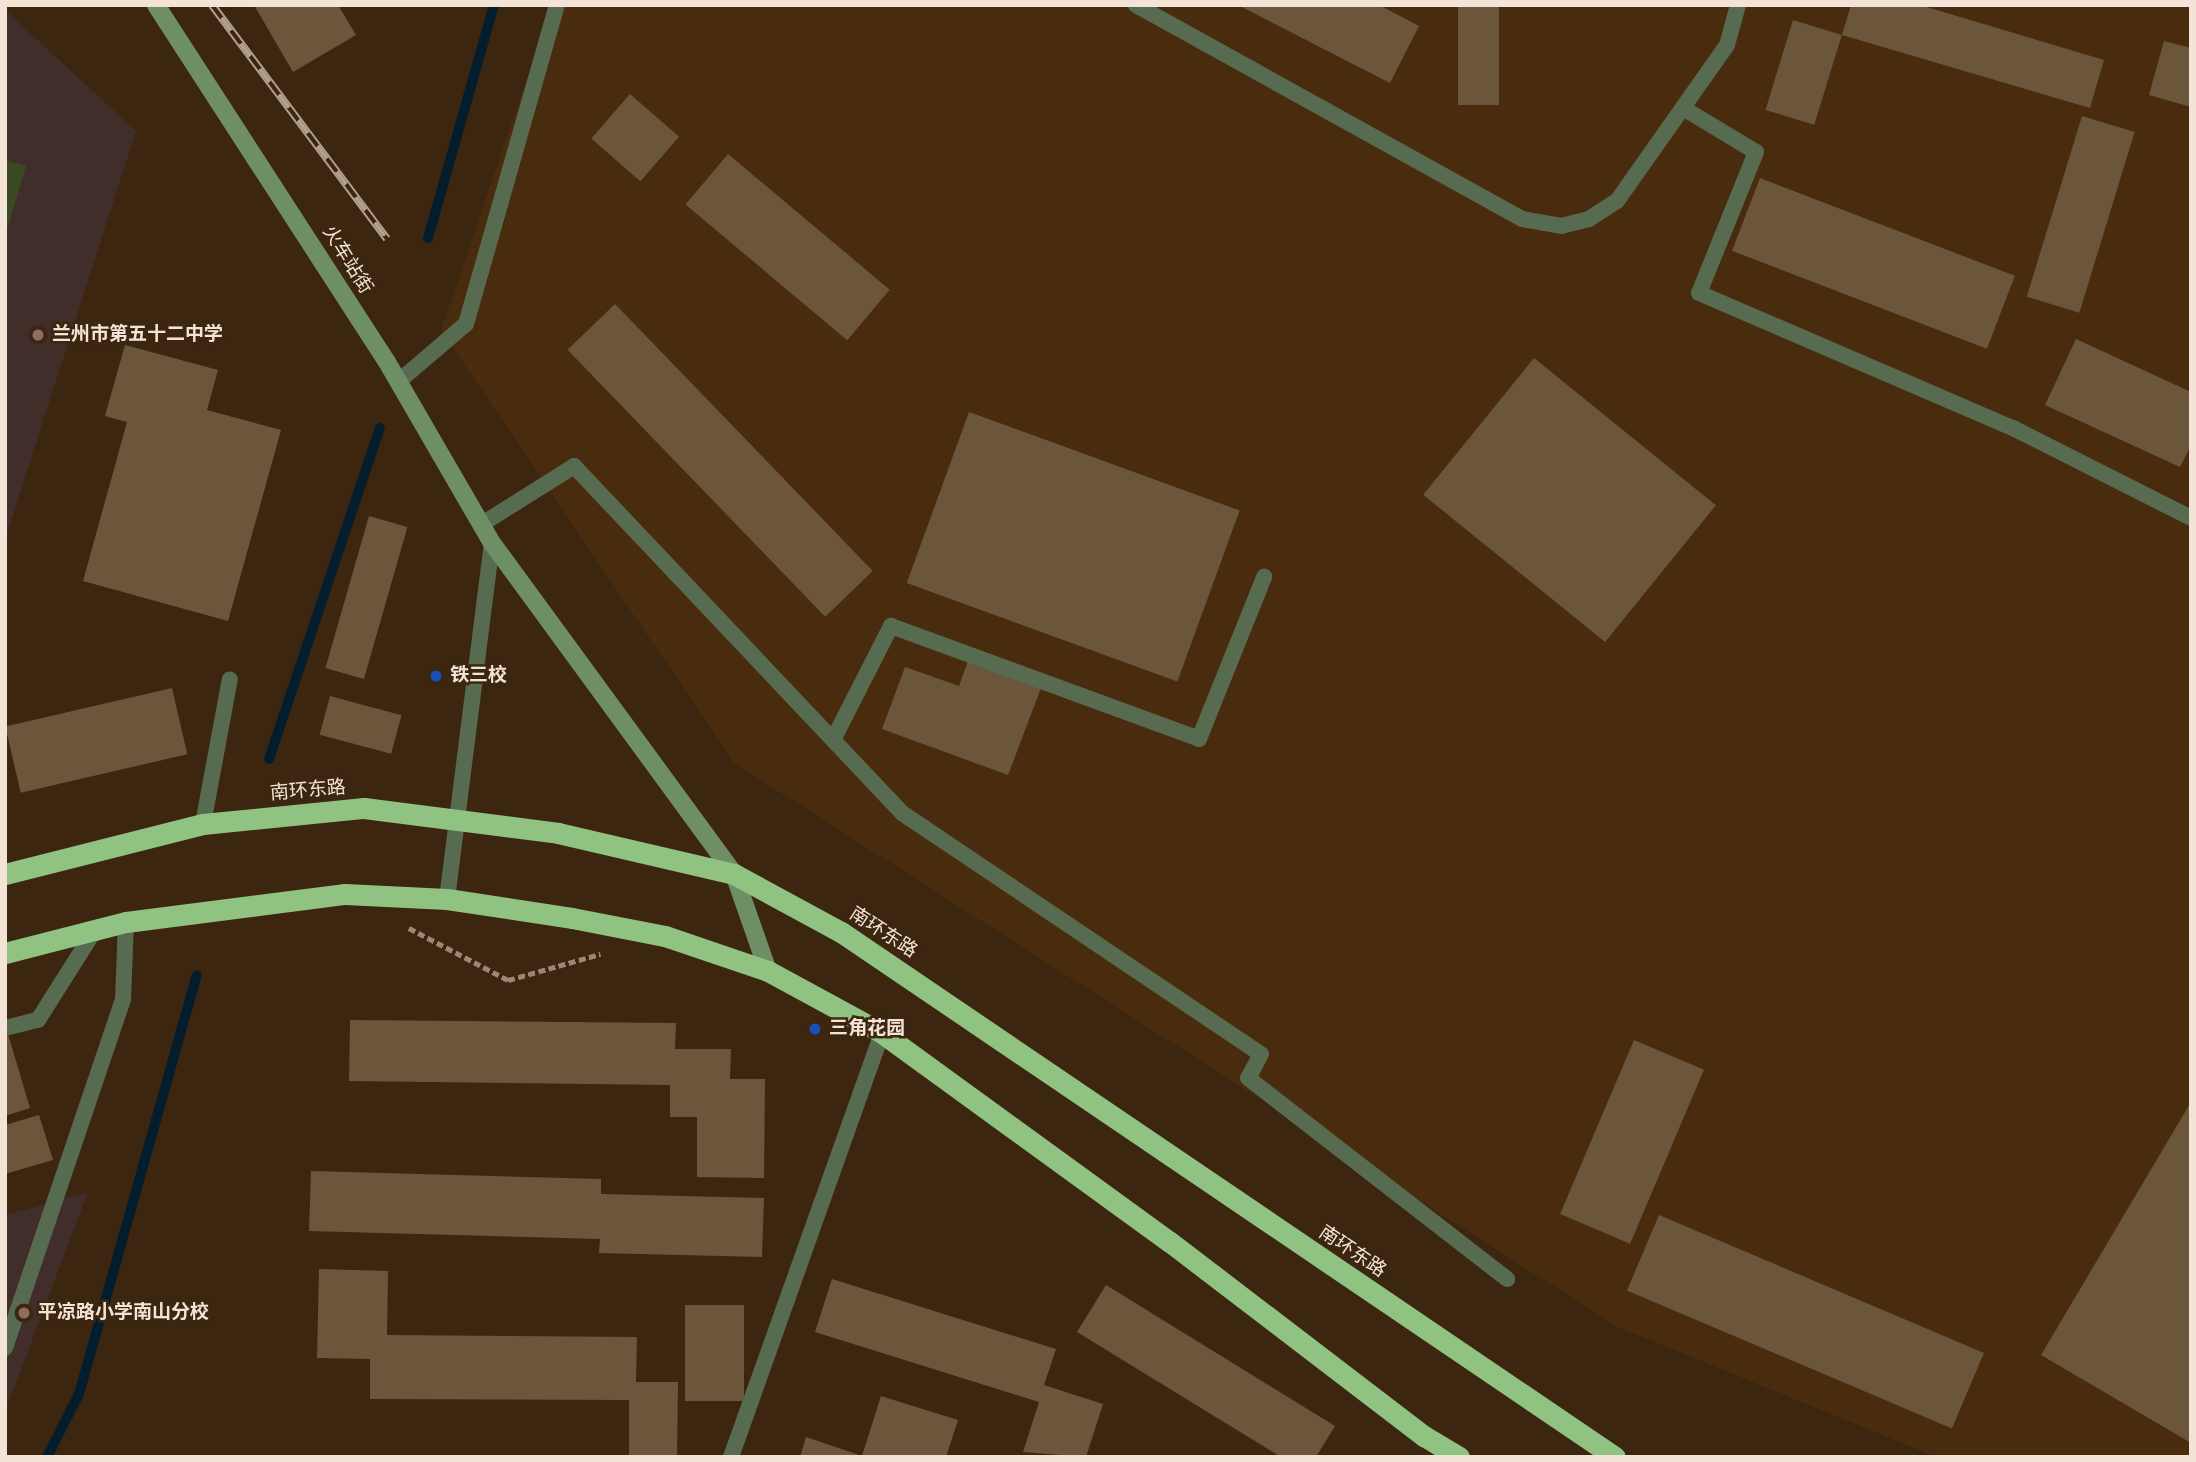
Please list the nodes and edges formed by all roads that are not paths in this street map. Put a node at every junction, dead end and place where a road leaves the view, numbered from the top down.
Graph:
1 (156, 5) edge
2 (557, 5) edge
3 (1136, 5) edge
4 (1738, 5) edge
5 (1683, 108) junction
6 (398, 382) junction
7 (2191, 518) edge
8 (482, 524) junction
9 (492, 543) junction
10 (1264, 577) dead end
11 (230, 679) dead end
12 (834, 738) junction
13 (454, 816) junction
14 (203, 824) junction
15 (5, 874) edge
16 (734, 874) junction
17 (447, 899) junction
18 (126, 922) junction
19 (95, 930) junction
20 (5, 953) edge
21 (768, 971) junction
22 (5, 1028) edge
23 (882, 1033) junction
24 (1507, 1279) dead end
25 (5, 1348) edge
26 (731, 1457) edge
27 (1460, 1457) edge
28 (1615, 1457) edge

1 - 6 main road, 火车站街
2 - 6 lane
3 - 5 lane
4 - 5 lane
5 - 7 lane
6 - 8 main road, 火车站街
8 - 9 main road, 火车站街
8 - 12 lane
9 - 13 lane
9 - 16 main road, 火车站街
10 - 12 lane
11 - 14 lane
12 - 24 lane
13 - 14 highway, 南环东路
13 - 16 highway, 南环东路
13 - 17 lane
14 - 15 highway, 南环东路
16 - 21 main road, 火车站街
16 - 28 highway, 南环东路
17 - 18 highway
17 - 21 highway
18 - 19 highway
18 - 25 lane
19 - 20 highway
19 - 22 lane
21 - 23 highway
23 - 26 lane
23 - 27 highway

